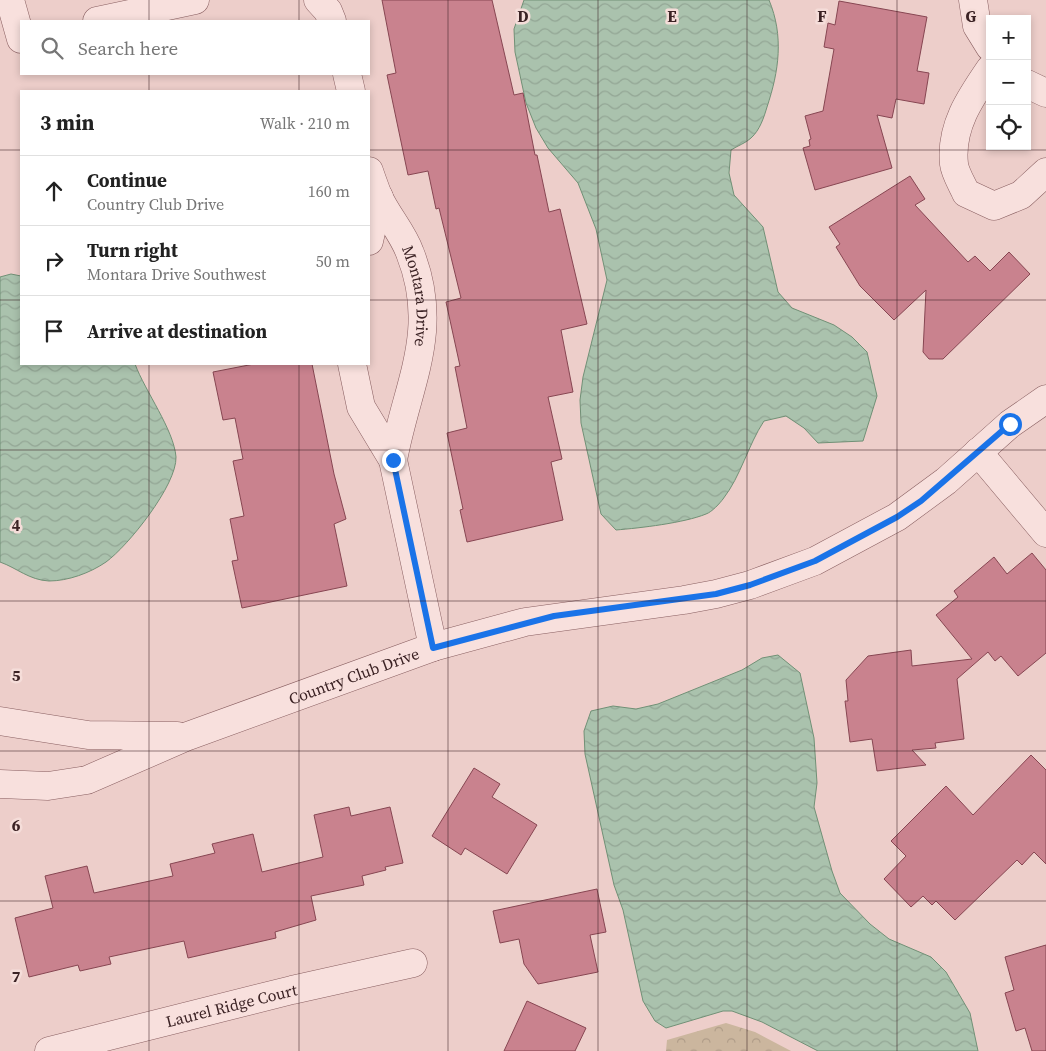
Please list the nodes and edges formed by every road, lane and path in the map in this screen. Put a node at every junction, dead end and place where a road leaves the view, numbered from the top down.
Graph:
1 (194, 0) edge
2 (318, 0) edge
3 (973, 0) edge
4 (102, 20) edge
5 (332, 20) edge
6 (986, 41) edge
7 (347, 75) edge
8 (986, 75) edge
9 (1031, 86) edge
10 (351, 90) edge
11 (1046, 93) edge
12 (1046, 172) edge
13 (370, 174) edge
14 (379, 197) junction
15 (370, 237) edge
16 (352, 365) edge
17 (1046, 377) edge
18 (1046, 399) edge
19 (1010, 424) junction
20 (978, 452) junction
21 (393, 460) junction
22 (1046, 533) edge
23 (433, 648) junction
24 (0, 721) edge
25 (188, 736) junction
26 (0, 784) edge
27 (413, 963) dead end
28 (49, 1051) edge

1 - 4 street
2 - 5 street
3 - 6 street
7 - 10 street
8 - 12 street
9 - 11 street
13 - 14 street, Montara Drive
14 - 15 street
14 - 21 street, Montara Drive
16 - 21 street
17 - 19 street, Country Club Drive
18 - 19 street, Country Club Drive
19 - 20 street, Country Club Drive
20 - 22 street
20 - 23 street, Country Club Drive
21 - 23 street
23 - 25 street, Country Club Drive
24 - 25 street, Country Club Drive
25 - 26 street, Country Club Drive
27 - 28 street, Laurel Ridge Court

